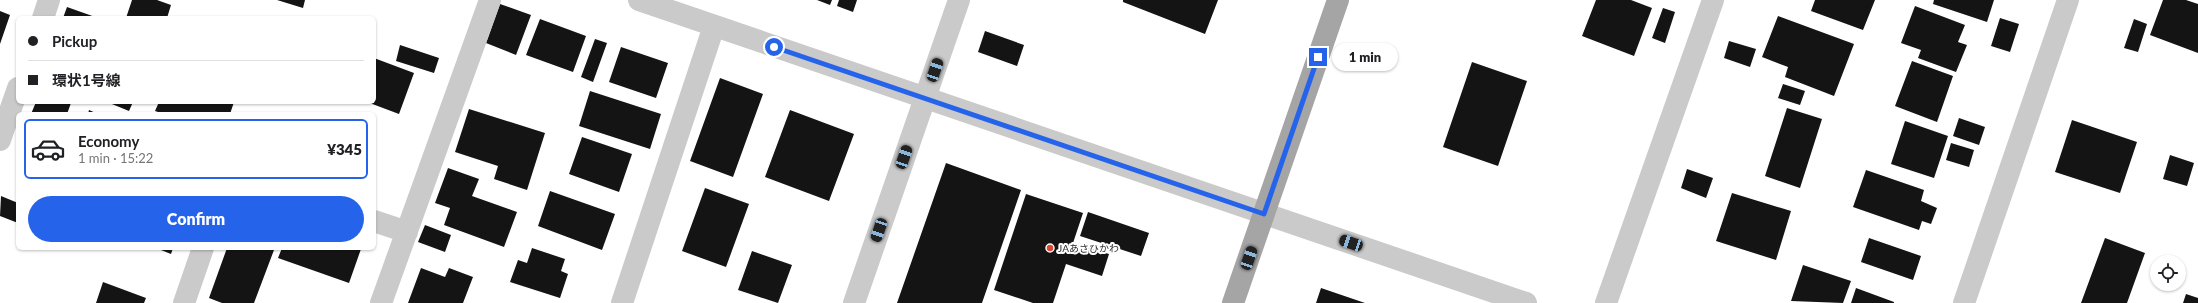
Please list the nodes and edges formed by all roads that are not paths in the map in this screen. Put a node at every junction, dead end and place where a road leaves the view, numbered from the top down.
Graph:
1 (49, 0) edge
2 (490, 0) edge
3 (639, 0) edge
4 (959, 0) edge
5 (1338, 0) edge
6 (1713, 0) edge
7 (2068, 0) edge
8 (670, 5) edge
9 (43, 16) edge
10 (714, 26) junction
11 (16, 94) edge
12 (925, 98) junction
13 (0, 140) edge
14 (1264, 214) junction
15 (376, 222) edge
16 (407, 232) junction
17 (202, 250) edge
18 (184, 303) edge
19 (381, 303) edge
20 (622, 303) edge
21 (854, 303) edge
22 (1233, 303) edge
23 (1526, 303) edge
24 (1606, 303) edge
25 (1964, 303) edge

1 - 9 street
2 - 16 street
3 - 8 street
4 - 12 street
5 - 14 main road
6 - 24 street
7 - 25 street
8 - 10 street
10 - 12 street
10 - 20 street
11 - 13 street
12 - 14 street
12 - 21 street
14 - 22 main road
14 - 23 street
15 - 16 street
16 - 19 street
17 - 18 street

